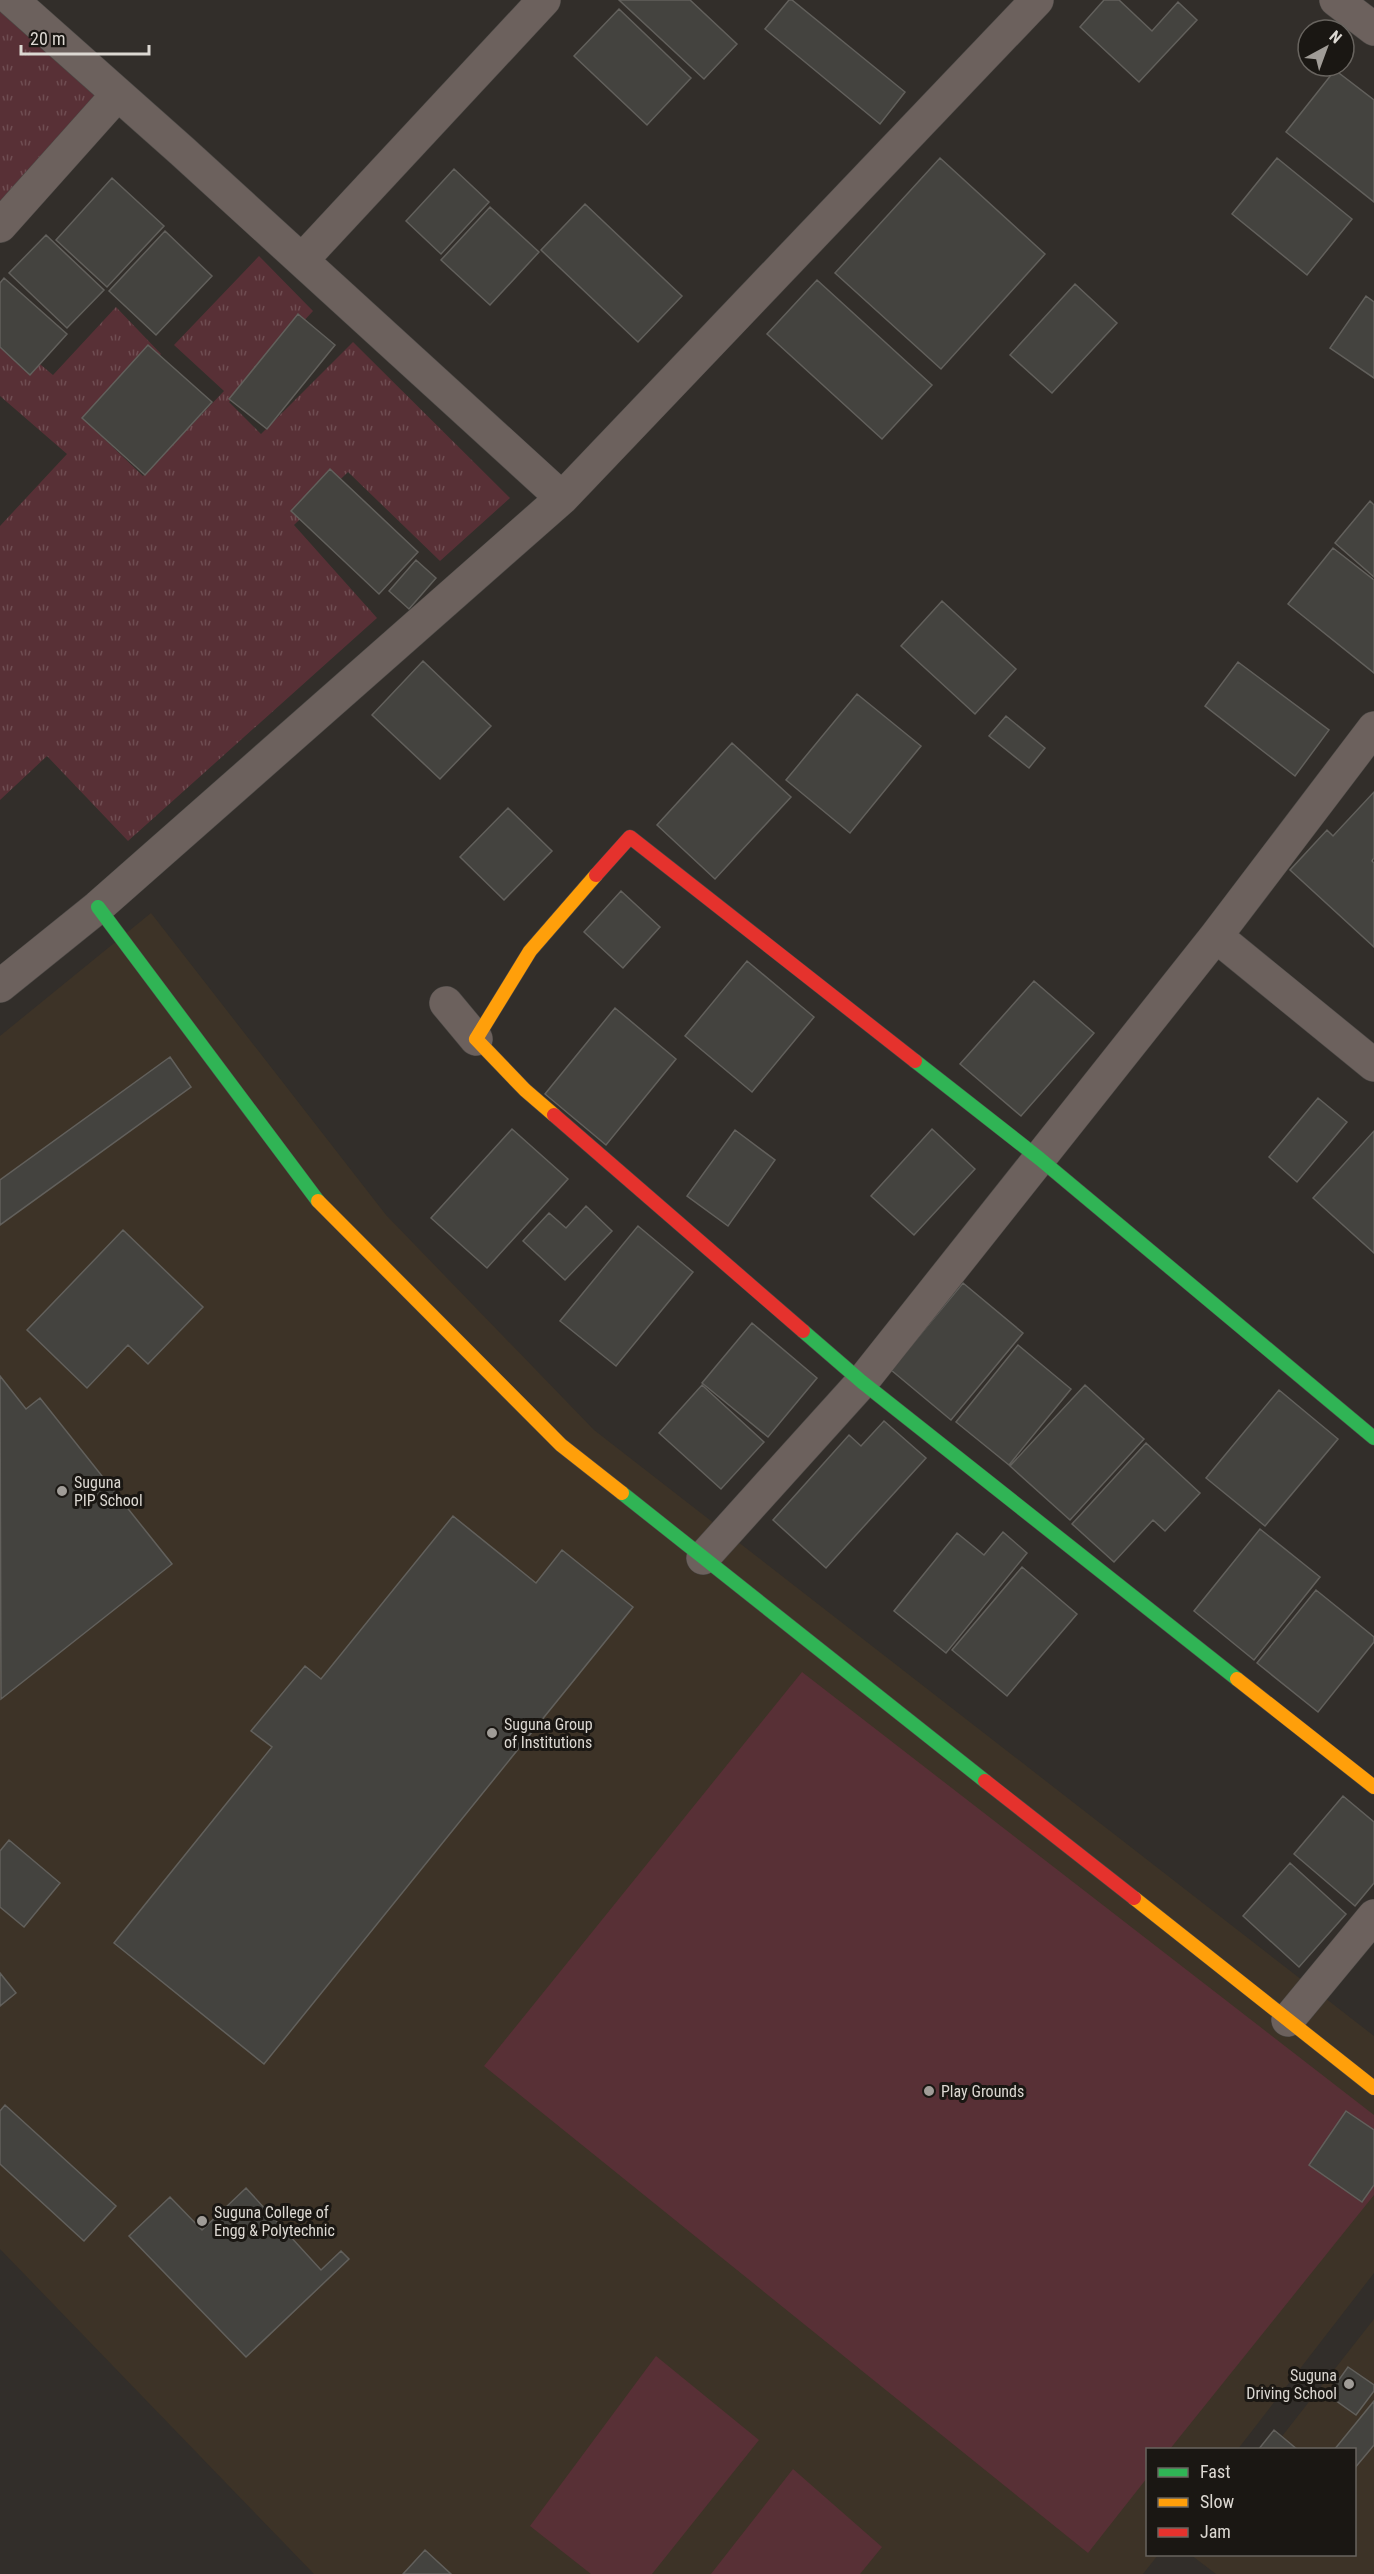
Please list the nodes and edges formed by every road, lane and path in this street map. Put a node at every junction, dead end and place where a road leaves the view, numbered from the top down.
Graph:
1 (12, 0) edge
2 (544, 0) edge
3 (1037, 0) edge
4 (1336, 0) edge
5 (1374, 29) edge
6 (120, 96) junction
7 (0, 226) edge
8 (302, 261) junction
9 (562, 498) junction
10 (1374, 728) edge
11 (98, 907) junction
12 (1216, 936) junction
13 (0, 986) edge
14 (446, 1003) dead end
15 (476, 1039) junction
16 (1374, 1065) edge
17 (1040, 1160) junction
18 (862, 1382) junction
19 (1374, 1438) edge
20 (703, 1557) junction
21 (1374, 1788) edge
22 (1374, 1916) edge
23 (1288, 2020) junction
24 (1374, 2088) edge

1 - 6 street
2 - 8 street
3 - 9 street
4 - 5 street
6 - 7 street
6 - 8 street
8 - 9 street
9 - 11 street
10 - 12 street
11 - 13 street
11 - 20 street
12 - 16 street
12 - 17 street
14 - 15 street
15 - 17 street
15 - 18 street
17 - 18 street
17 - 19 street
18 - 20 street
18 - 21 street
20 - 23 street
22 - 23 street
23 - 24 street

